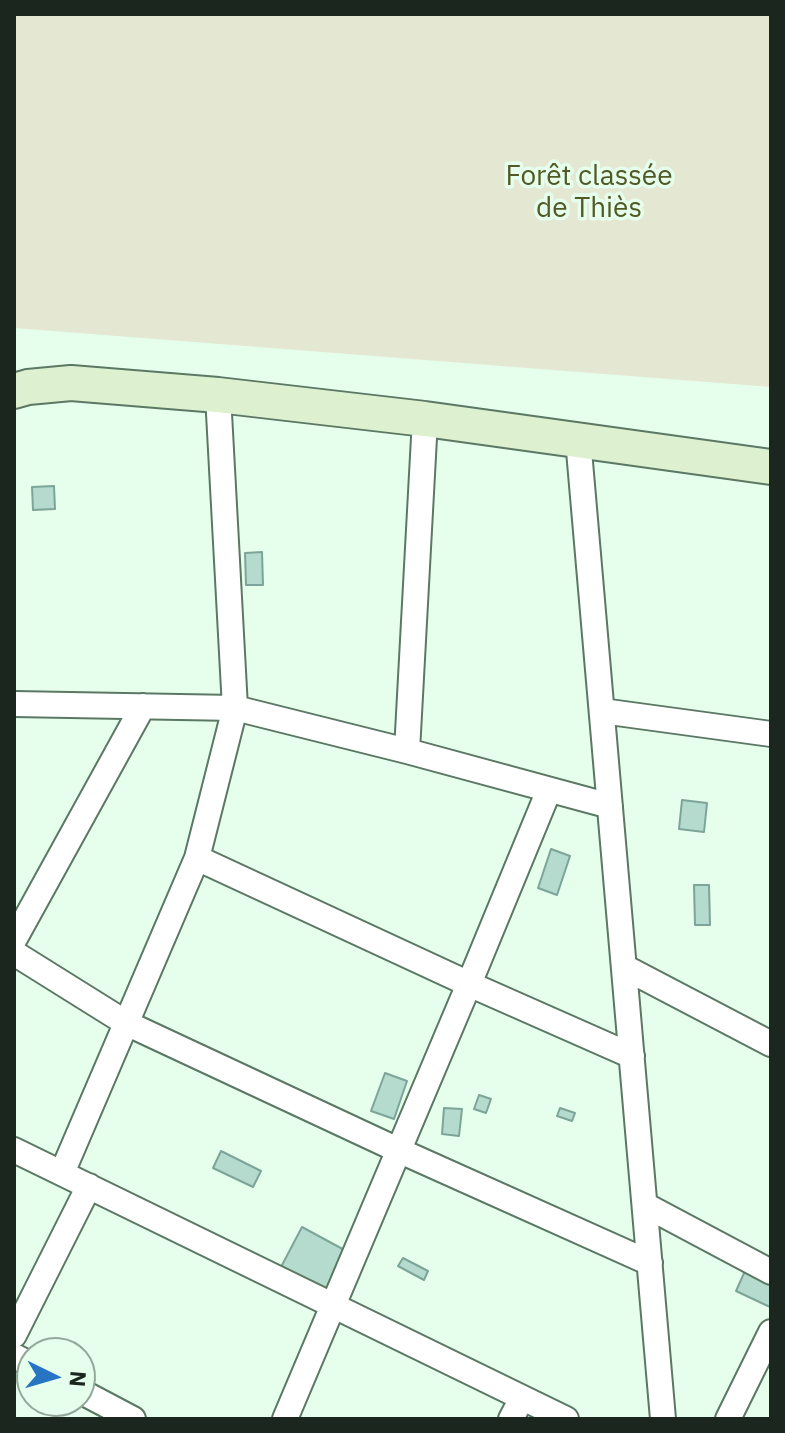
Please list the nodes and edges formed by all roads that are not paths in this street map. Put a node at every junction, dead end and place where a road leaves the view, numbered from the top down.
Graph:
1 (14, 391) edge
2 (218, 395) junction
3 (425, 419) junction
4 (578, 439) junction
5 (771, 467) edge
6 (14, 704) edge
7 (143, 706) junction
8 (235, 708) junction
9 (602, 711) junction
10 (771, 734) edge
11 (407, 751) junction
12 (549, 790) junction
13 (610, 806) junction
14 (197, 858) junction
15 (14, 940) edge
16 (14, 953) edge
17 (624, 967) junction
18 (469, 984) junction
19 (126, 1023) junction
20 (771, 1044) edge
21 (632, 1056) junction
22 (14, 1150) edge
23 (398, 1150) junction
24 (62, 1173) junction
25 (89, 1186) junction
26 (645, 1205) junction
27 (650, 1263) junction
28 (771, 1272) edge
29 (333, 1306) junction
30 (771, 1332) edge
31 (14, 1335) edge
32 (96, 1399) edge
33 (516, 1408) edge
34 (133, 1419) edge
35 (285, 1419) edge
36 (566, 1419) edge
37 (663, 1419) edge
38 (728, 1419) edge

1 - 2 main road
2 - 3 main road
2 - 8 street
3 - 4 main road
3 - 11 street
4 - 5 main road
4 - 9 street
6 - 7 street
7 - 8 street
7 - 15 street
8 - 11 street
8 - 14 street
9 - 10 street
9 - 13 street
11 - 12 street
12 - 13 street
12 - 18 street
13 - 17 street
14 - 18 street
14 - 19 street
16 - 19 street
17 - 20 street
17 - 21 street
18 - 21 street
18 - 23 street
19 - 23 street
19 - 24 street
21 - 26 street
22 - 24 street
23 - 27 street
23 - 29 street
24 - 25 street
25 - 29 street
25 - 31 street
26 - 27 street
26 - 28 street
27 - 37 street
29 - 33 street
29 - 35 street
30 - 38 street
32 - 34 street
33 - 36 street

